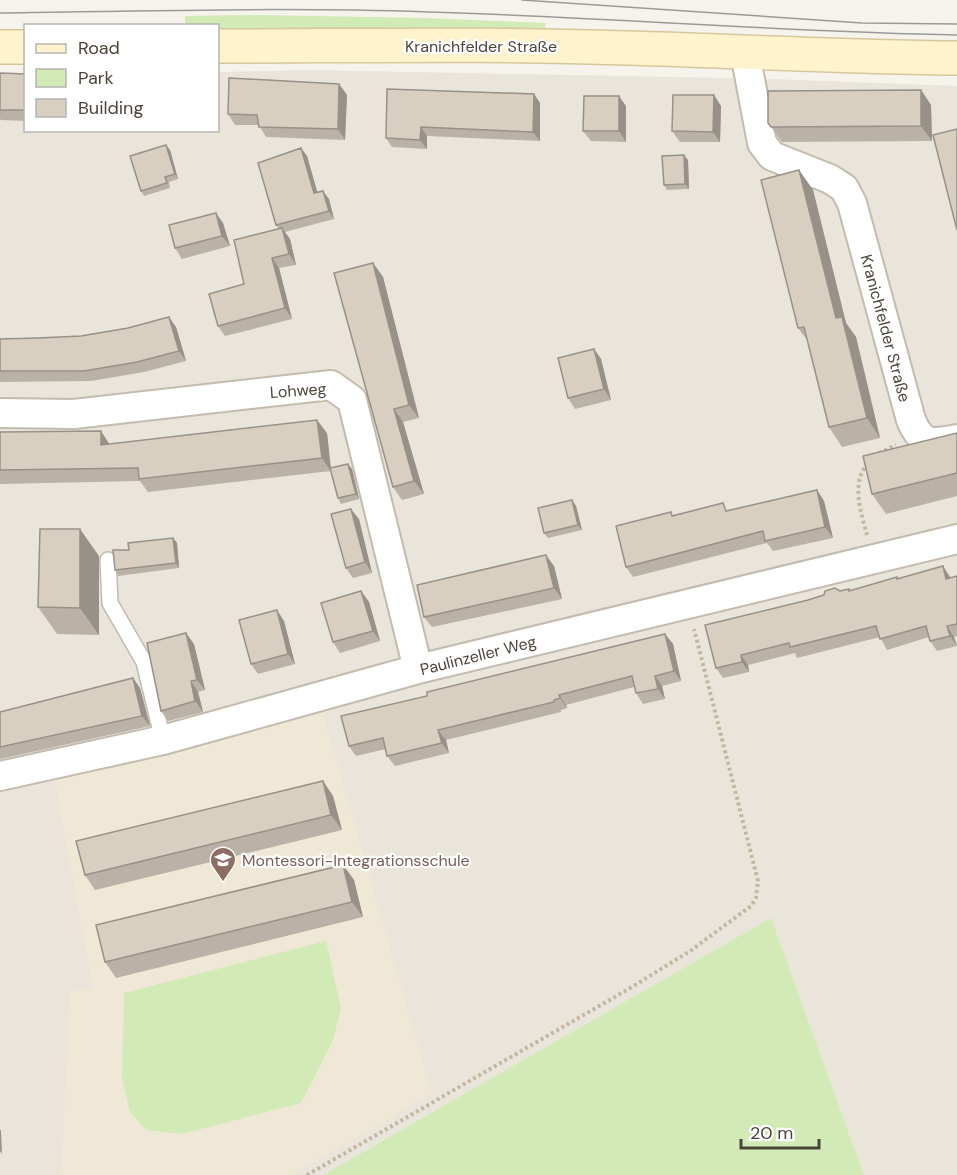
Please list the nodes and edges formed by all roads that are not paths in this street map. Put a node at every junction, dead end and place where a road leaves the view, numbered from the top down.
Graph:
1 (219, 46) edge
2 (0, 47) edge
3 (24, 47) edge
4 (745, 53) junction
5 (957, 58) edge
6 (0, 413) edge
7 (957, 439) edge
8 (957, 539) edge
9 (108, 560) dead end
10 (418, 669) junction
11 (163, 740) junction
12 (0, 776) edge

1 - 4 main road, Kranichfelder Straße
2 - 3 main road
4 - 5 main road, Kranichfelder Straße
4 - 7 street, Kranichfelder Straße
6 - 10 street, Lohweg
8 - 10 street, Paulinzeller Weg
9 - 11 lane
10 - 11 street, Paulinzeller Weg
11 - 12 street, Paulinzeller Weg

